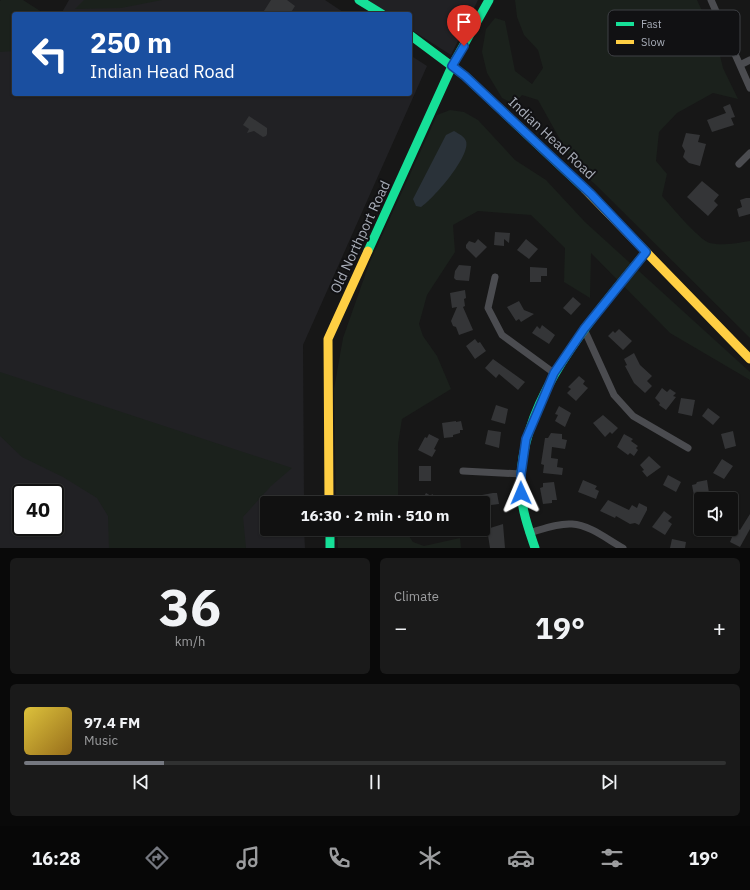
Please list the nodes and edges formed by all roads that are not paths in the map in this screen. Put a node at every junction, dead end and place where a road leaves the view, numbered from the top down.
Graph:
1 (360, 0) edge
2 (490, 0) edge
3 (712, 0) edge
4 (716, 10) edge
5 (379, 12) edge
6 (412, 36) edge
7 (736, 56) edge
8 (750, 60) edge
9 (740, 65) junction
10 (452, 66) junction
11 (750, 88) edge
12 (750, 153) edge
13 (740, 164) dead end
14 (646, 252) junction
15 (495, 277) dead end
16 (584, 329) junction
17 (750, 359) edge
18 (554, 373) junction
19 (688, 448) dead end
20 (464, 471) dead end
21 (521, 474) junction
22 (329, 496) edge
23 (529, 533) junction
24 (330, 536) edge
25 (330, 548) edge
26 (535, 548) edge
27 (623, 548) edge

1 - 5 main road
2 - 10 main road, Old Northport Road
3 - 4 street
6 - 10 main road, Indian Head Road
7 - 9 street
8 - 9 street
9 - 11 street
10 - 14 main road, Indian Head Road
10 - 22 main road, Old Northport Road
12 - 13 street
14 - 16 main road
14 - 17 main road, Indian Head Road
15 - 18 street
16 - 18 main road
16 - 19 street
18 - 21 main road
20 - 21 street
21 - 23 main road
23 - 26 main road
23 - 27 street
24 - 25 main road

